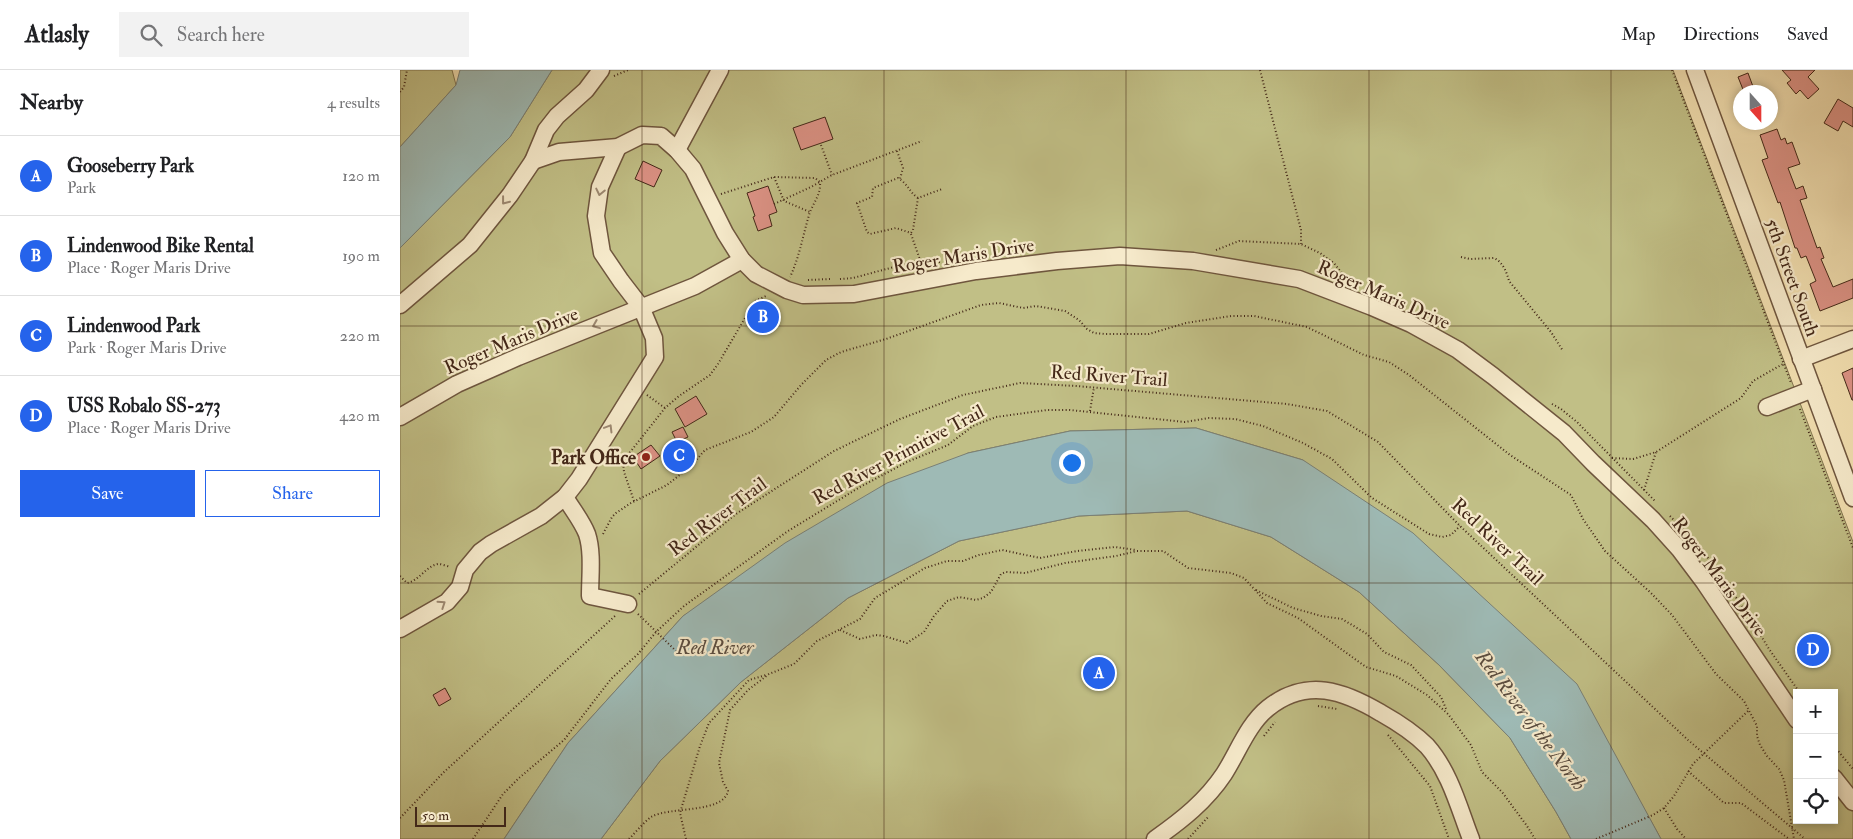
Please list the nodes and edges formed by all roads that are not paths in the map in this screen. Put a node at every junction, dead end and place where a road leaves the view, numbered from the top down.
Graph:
1 (601, 70) edge
2 (720, 70) edge
3 (1695, 70) edge
4 (618, 147) junction
5 (677, 150) junction
6 (533, 161) junction
7 (742, 260) junction
8 (400, 305) edge
9 (641, 307) junction
10 (1853, 340) edge
11 (1801, 359) junction
12 (1813, 389) junction
13 (1766, 407) dead end
14 (400, 417) edge
15 (565, 497) junction
16 (1853, 498) edge
17 (628, 604) road end
18 (400, 629) edge
19 (1793, 714) edge
20 (1835, 779) edge
21 (1853, 802) edge
22 (1156, 839) edge
23 (1471, 839) edge

1 - 6 street
2 - 5 street
3 - 11 street, 5th Street South
4 - 5 street, Roger Maris Drive
4 - 6 street
4 -> 9 street
5 - 7 street, Roger Maris Drive
6 -> 8 street
7 - 9 street, Roger Maris Drive
7 - 19 street, Roger Maris Drive
9 -> 14 street, Roger Maris Drive
15 -> 9 street
10 - 11 street
11 - 12 street, 5th Street South
12 - 13 street
12 - 16 street, 5th Street South
15 - 17 street
18 -> 15 street
20 - 21 street
22 - 23 street

